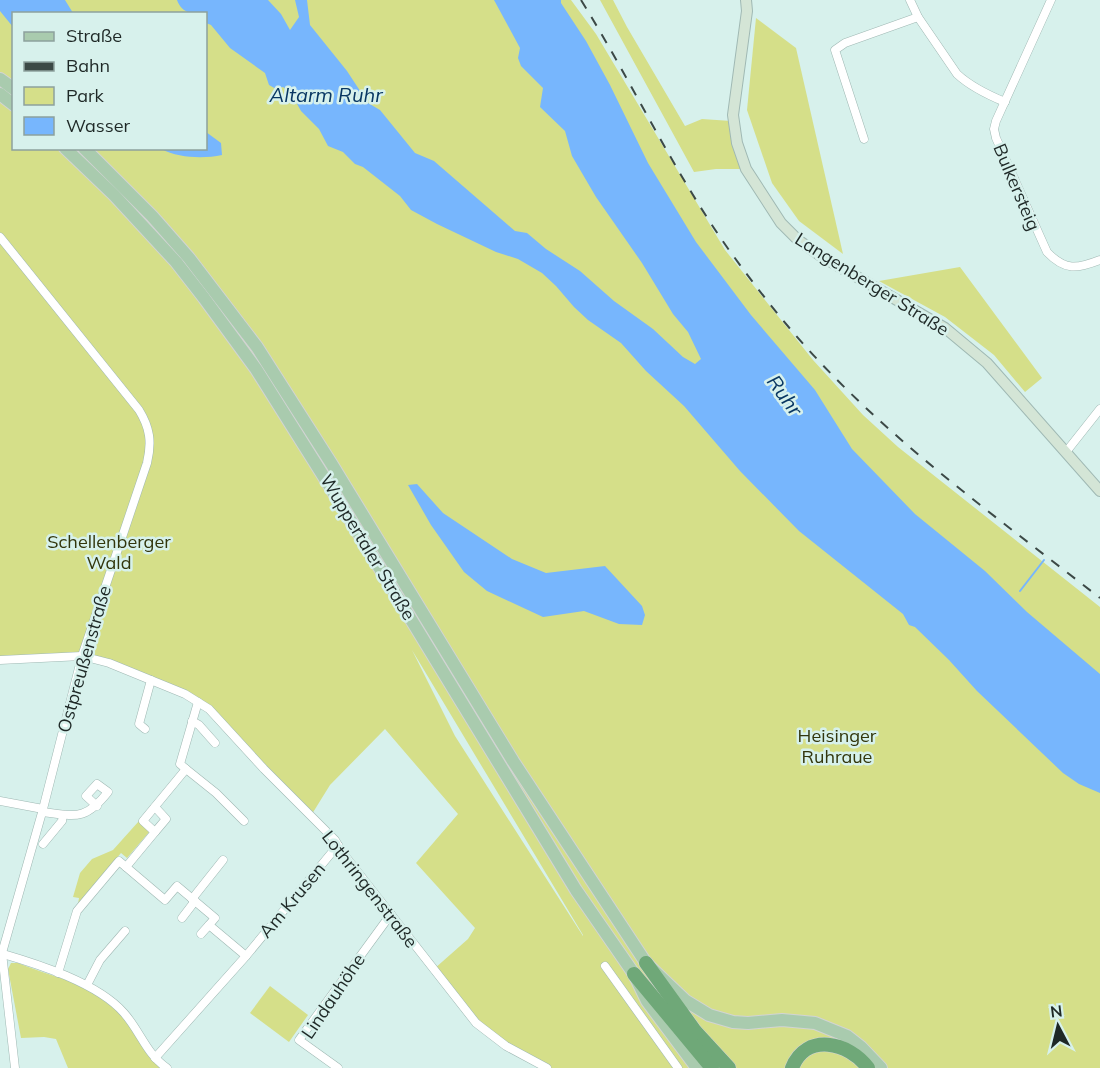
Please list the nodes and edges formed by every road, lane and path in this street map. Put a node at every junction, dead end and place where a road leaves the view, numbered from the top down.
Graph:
1 (746, 0) edge
2 (910, 0) edge
3 (1051, 0) edge
4 (918, 17) junction
5 (0, 94) edge
6 (1005, 102) junction
7 (12, 103) edge
8 (864, 139) dead end
9 (67, 150) edge
10 (86, 150) edge
11 (0, 237) edge
12 (1100, 260) edge
13 (1100, 409) edge
14 (1066, 452) junction
15 (1100, 491) edge
16 (82, 656) junction
17 (0, 660) edge
18 (152, 680) junction
19 (198, 702) junction
20 (192, 721) junction
21 (145, 729) dead end
22 (215, 743) dead end
23 (186, 769) junction
24 (0, 801) edge
25 (97, 806) dead end
26 (154, 807) junction
27 (42, 810) junction
28 (63, 815) junction
29 (244, 820) dead end
30 (155, 832) junction
31 (43, 844) dead end
32 (338, 845) junction
33 (223, 860) dead end
34 (126, 867) junction
35 (193, 900) junction
36 (391, 914) junction
37 (182, 918) dead end
38 (209, 926) junction
39 (125, 931) dead end
40 (201, 934) dead end
41 (1, 953) edge
42 (246, 956) junction
43 (646, 963) junction
44 (605, 966) dead end
45 (58, 973) junction
46 (634, 974) junction
47 (87, 985) junction
48 (155, 1058) junction
49 (532, 1065) edge
50 (15, 1068) edge
51 (167, 1068) edge
52 (338, 1068) edge
53 (547, 1068) edge
54 (678, 1068) edge
55 (697, 1068) edge
56 (712, 1068) edge
57 (729, 1068) edge
58 (792, 1068) edge
59 (867, 1068) edge
60 (881, 1068) edge

1 - 14 main road, Langenberger Straße
2 - 4 street
3 - 6 street, Bulkersteig
4 - 6 street
4 - 8 street
5 - 7 main road
6 - 12 street, Bulkersteig
9 - 46 main road, Wuppertaler Straße
10 - 43 main road, Wuppertaler Straße
11 - 16 street, Ostpreußenstraße
13 - 14 street
14 - 15 main road, Langenberger Straße
16 - 17 street, Lothringenstraße
16 - 18 street, Lothringenstraße
16 - 27 street, Ostpreußenstraße
18 - 19 street, Lothringenstraße
18 - 21 street
19 - 20 street
19 - 32 street, Lothringenstraße
20 - 22 street
20 - 23 street
23 - 26 street
23 - 29 street
24 - 27 street
25 - 28 street
26 - 30 street
26 - 30 street
27 - 28 street
27 - 41 street, Ostpreußenstraße
28 - 31 street
30 - 34 street
32 - 36 street, Lothringenstraße
32 - 42 street, Am Krusen
33 - 35 street
34 - 35 street
34 - 45 street
35 - 37 street
35 - 38 street, Am Krusen
36 - 49 street, Lothringenstraße
36 - 52 street, Lindauhöhe
38 - 40 street
38 - 42 street, Am Krusen
39 - 47 street
41 - 45 street
41 - 50 street, Ostpreußenstraße
42 - 48 street, Am Krusen
43 - 57 highway
43 - 60 main road, Wuppertaler Straße
44 - 54 street
45 - 47 street
46 - 55 main road, Wuppertaler Straße
46 - 56 highway
47 - 48 street
48 - 51 street
49 - 53 street, Lothringenstraße
58 - 59 highway

